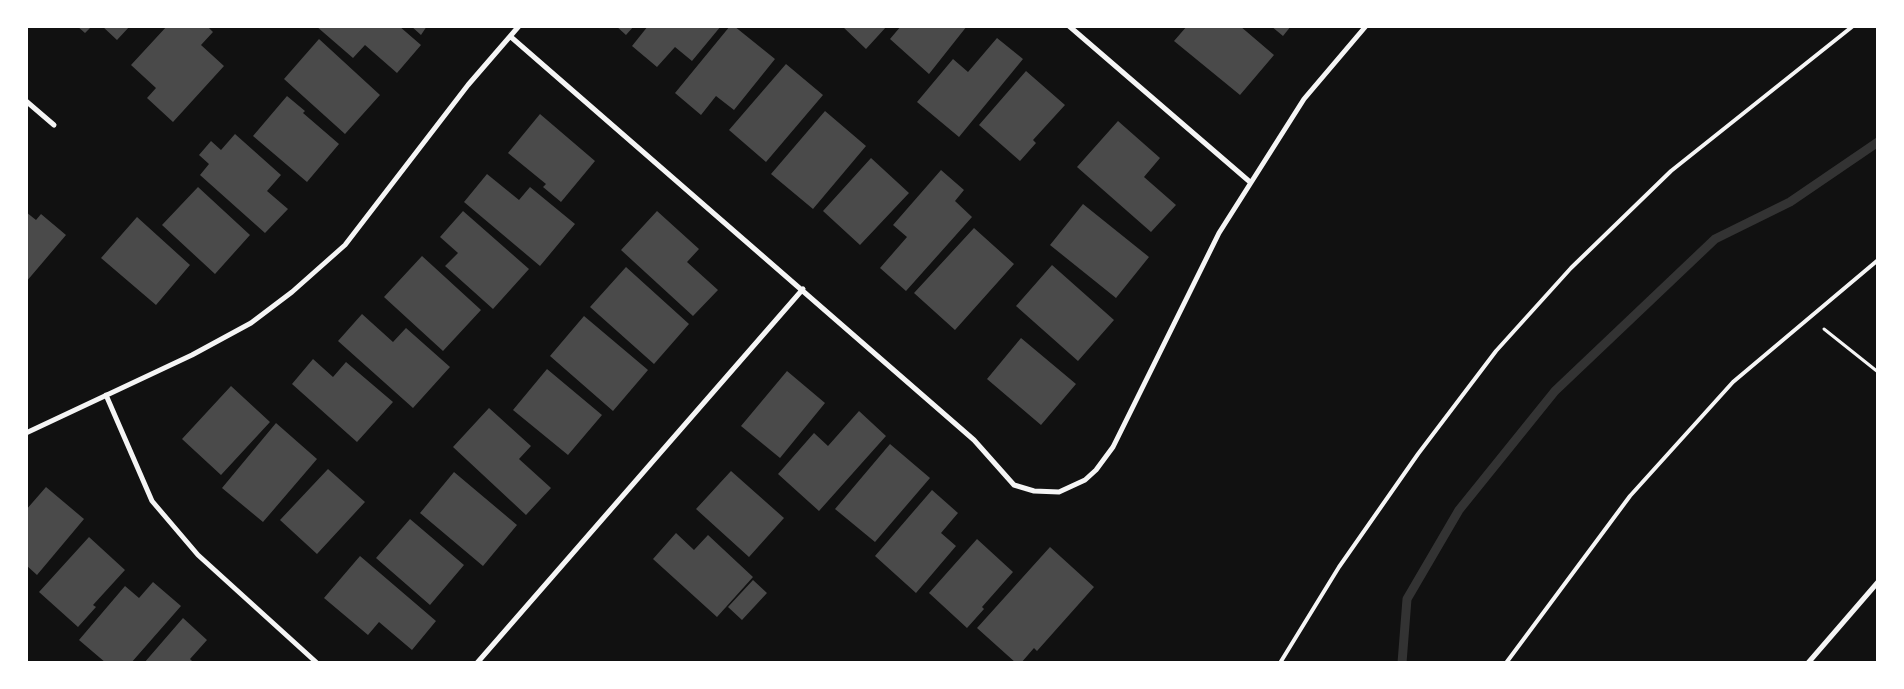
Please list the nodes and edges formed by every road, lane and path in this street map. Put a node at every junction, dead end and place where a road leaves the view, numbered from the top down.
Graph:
1 (518, 26) edge
2 (1069, 26) edge
3 (1366, 26) edge
4 (1853, 26) edge
5 (511, 37) junction
6 (26, 101) edge
7 (54, 125) dead end
8 (1250, 182) junction
9 (1878, 260) edge
10 (803, 289) junction
11 (1809, 318) junction
12 (1878, 372) edge
13 (106, 395) junction
14 (26, 433) edge
15 (1878, 582) edge
16 (317, 663) edge
17 (478, 663) edge
18 (1280, 663) edge
19 (1506, 663) edge
20 (1808, 663) edge

1 - 5 street
2 - 8 street
3 - 8 street
4 - 18 lane
5 - 10 street
5 - 13 street
6 - 7 street
8 - 10 street
9 - 11 lane
10 - 17 street
11 - 12 path
11 - 19 lane
13 - 14 street
13 - 16 street
15 - 20 street

